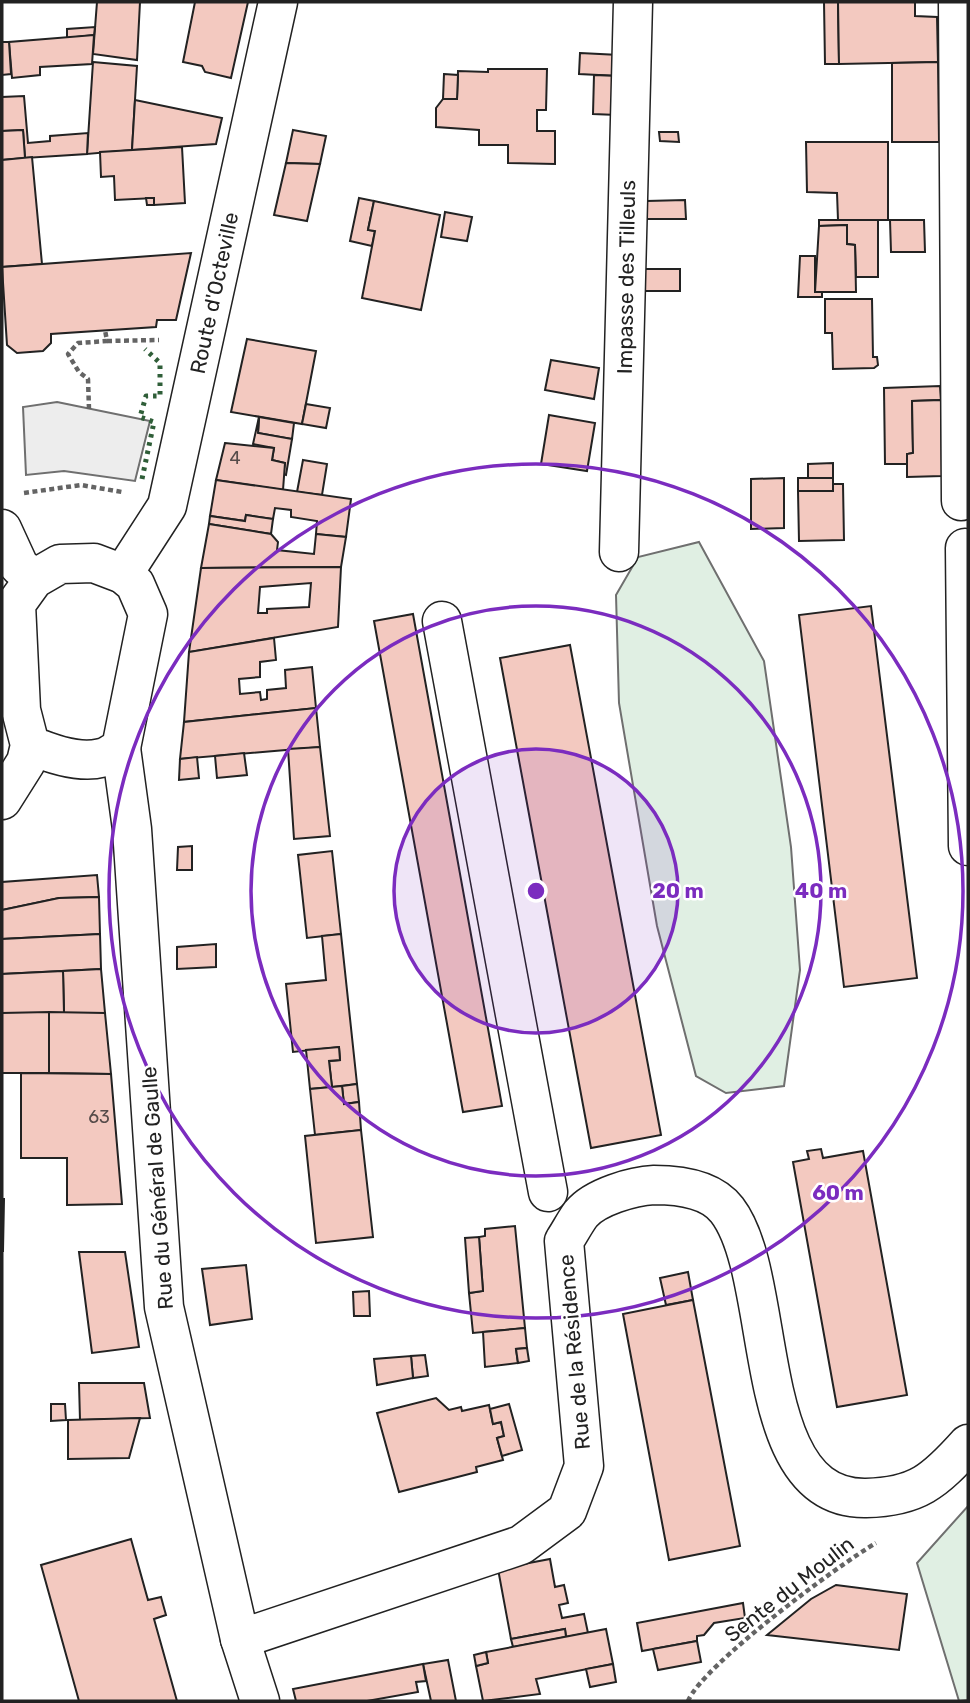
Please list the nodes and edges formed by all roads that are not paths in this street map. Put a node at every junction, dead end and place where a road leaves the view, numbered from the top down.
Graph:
1 (278, 2) edge
2 (632, 2) edge
3 (958, 2) edge
4 (961, 501) dead end
5 (2, 529) edge
6 (965, 548) dead end
7 (619, 552) dead end
8 (123, 574) junction
9 (34, 579) junction
10 (442, 621) dead end
11 (9, 639) edge
12 (30, 745) junction
13 (121, 748) junction
14 (2, 800) edge
15 (968, 846) edge
16 (548, 1192) dead end
17 (968, 1444) edge
18 (240, 1639) junction
19 (260, 1701) edge

1 - 8 main road, Route d'Octeville
2 - 7 main road, Impasse des Tilleuls
3 - 4 main road
5 - 9 main road
6 - 15 main road
8 - 9 main road
8 - 13 main road
9 - 11 main road
10 - 16 main road
11 - 12 main road
12 - 13 main road
12 - 14 main road
13 - 18 main road, Rue du Général de Gaulle
17 - 18 main road, Rue de la Résidence
18 - 19 main road, Rue du Général de Gaulle

